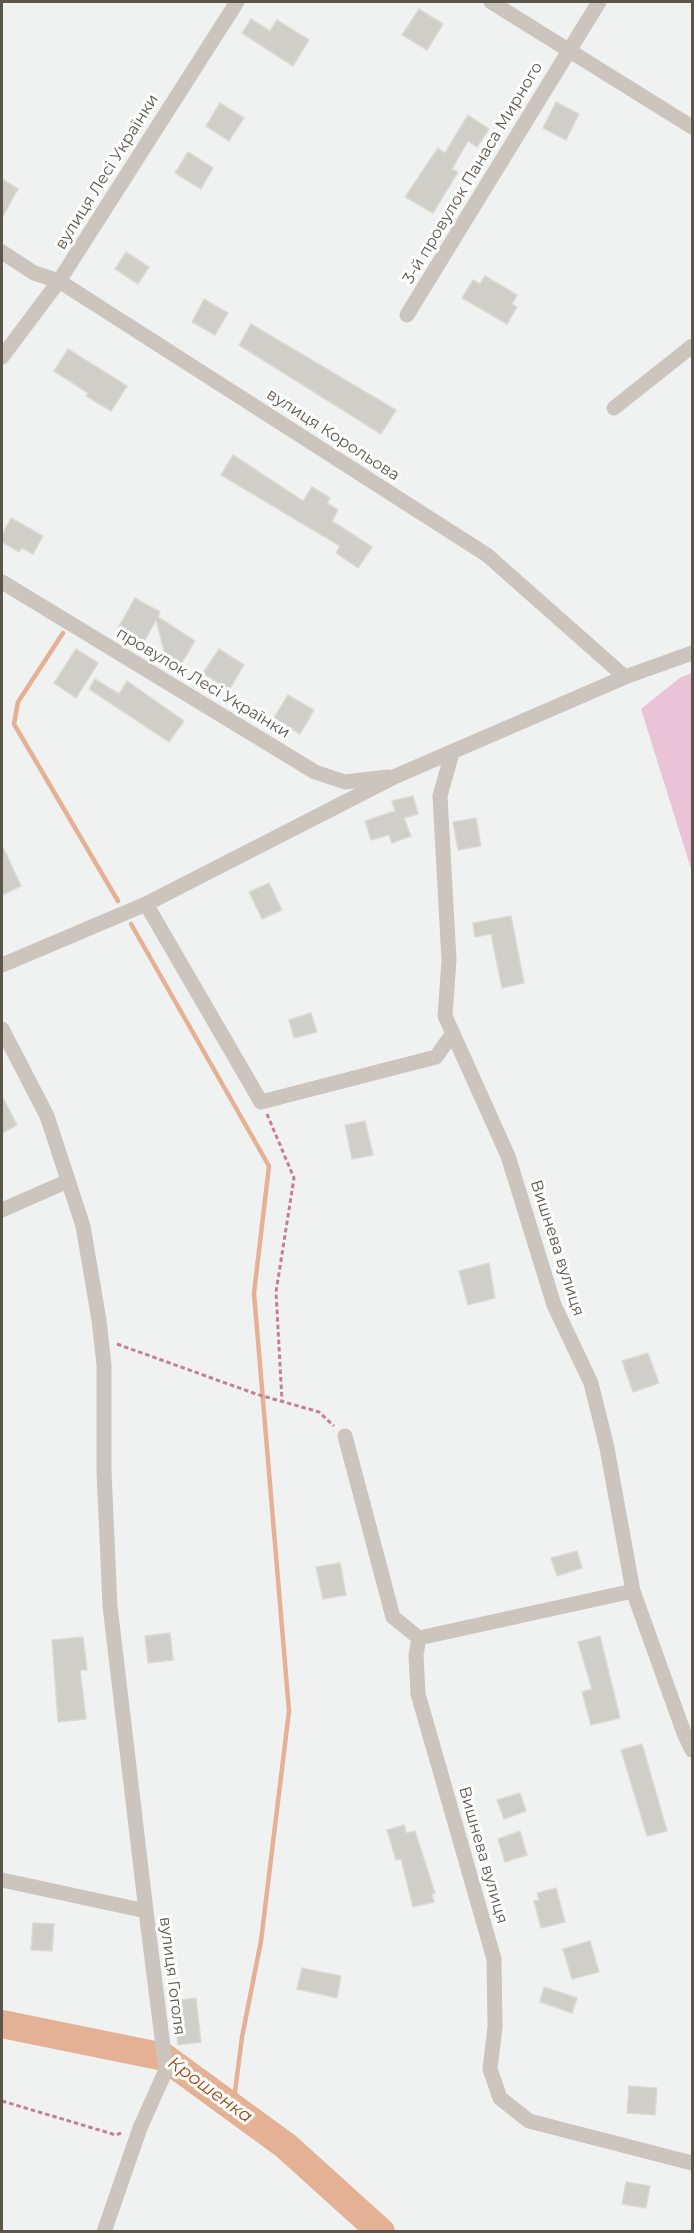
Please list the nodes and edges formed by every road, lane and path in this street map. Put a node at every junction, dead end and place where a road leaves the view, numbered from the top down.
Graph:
1 (237, 2) edge
2 (490, 2) edge
3 (599, 2) edge
4 (569, 50) junction
5 (693, 127) edge
6 (2, 252) edge
7 (59, 281) junction
8 (407, 315) dead end
9 (693, 346) edge
10 (2, 357) edge
11 (614, 408) dead end
12 (2, 582) edge
13 (693, 654) edge
14 (626, 677) junction
15 (452, 753) junction
16 (396, 777) junction
17 (146, 904) junction
18 (3, 962) edge
19 (2, 1029) edge
20 (453, 1033) junction
21 (261, 1102) junction
22 (68, 1181) junction
23 (2, 1210) edge
24 (101, 1338) junction
25 (282, 1401) junction
26 (345, 1436) joint
27 (633, 1591) junction
28 (419, 1638) junction
29 (693, 1750) edge
30 (2, 1881) edge
31 (146, 1911) junction
32 (2, 2102) edge
33 (141, 2128) junction
34 (693, 2163) edge
35 (104, 2232) edge

1 - 7 street, вулиця Лесі Українки
2 - 4 street
3 - 4 street, 3-й провулок Панаса Мирного
4 - 5 street
4 - 8 street, 3-й провулок Панаса Мирного
6 - 7 street, вулиця Корольова
7 - 10 street, вулиця Лесі Українки
7 - 14 street, вулиця Корольова
9 - 11 street
12 - 16 street, провулок Лесі Українки
13 - 14 street
14 - 15 street
15 - 16 street
15 - 20 street, Вишнева вулиця
16 - 17 street
17 - 18 street
17 - 21 street
19 - 22 street
20 - 21 street
20 - 27 street, Вишнева вулиця
21 - 25 path
22 - 23 street
22 - 24 street
24 - 25 path
24 - 31 street
25 - 26 path
26 - 28 street
27 - 28 street
27 - 29 street, Вишнева вулиця
28 - 34 street, Вишнева вулиця
30 - 31 street, вулиця Гоголя
31 - 33 street, вулиця Гоголя
32 - 33 path
33 - 35 street, вулиця Гоголя

